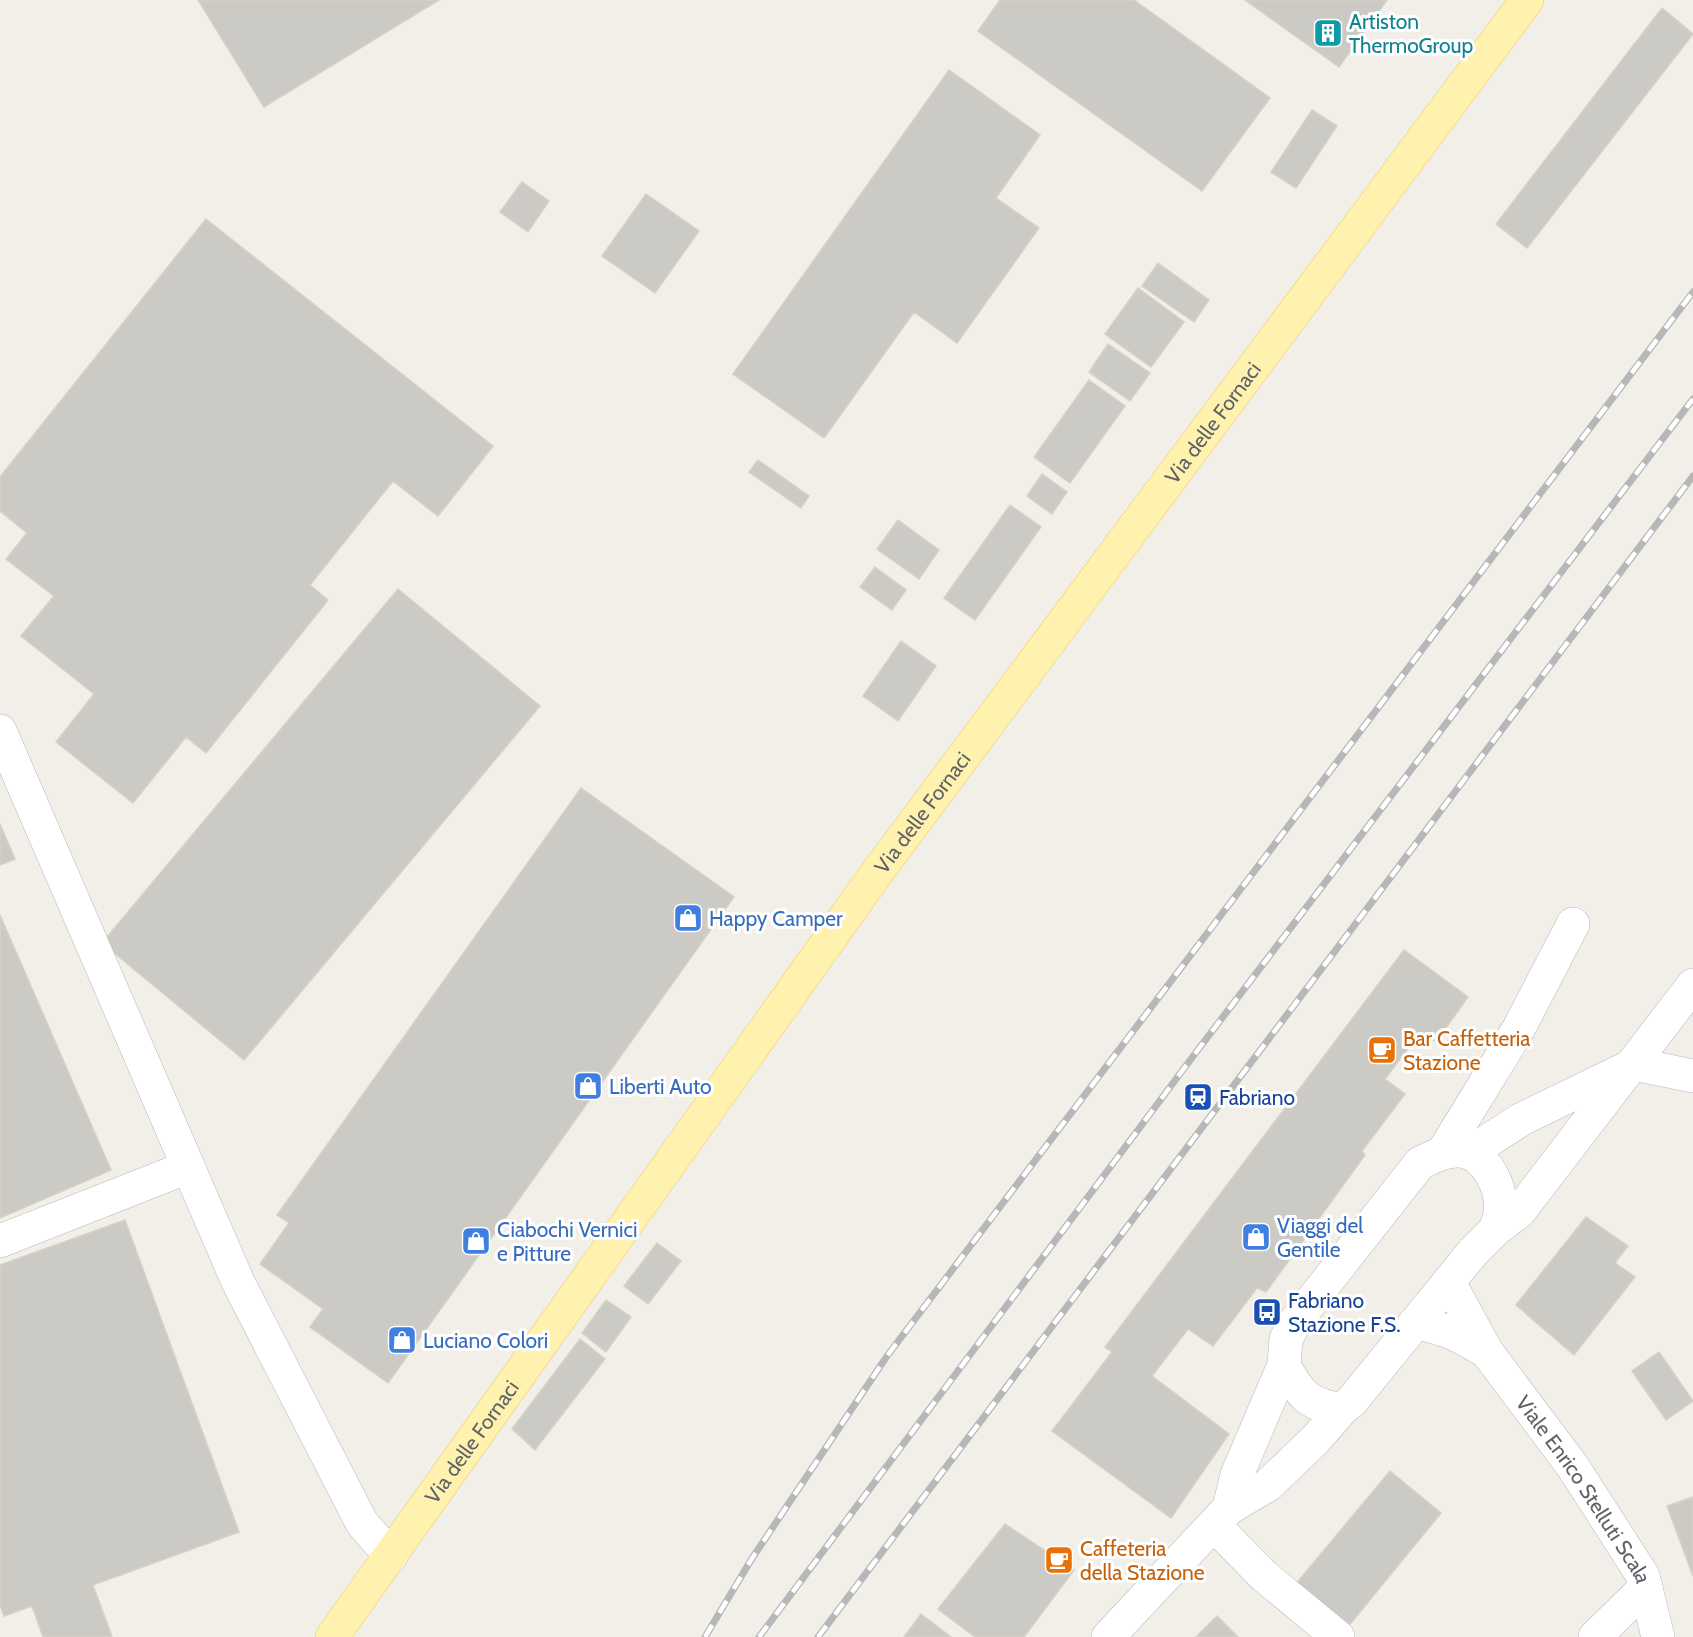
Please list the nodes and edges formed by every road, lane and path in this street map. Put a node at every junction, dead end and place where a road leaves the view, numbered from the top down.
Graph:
1 (1527, 0) edge
2 (0, 731) edge
3 (1574, 924) dead end
4 (1693, 985) edge
5 (1634, 1064) junction
6 (1693, 1076) edge
7 (1456, 1152) junction
8 (188, 1167) junction
9 (1495, 1230) junction
10 (0, 1241) edge
11 (1449, 1282) junction
12 (1414, 1323) junction
13 (1487, 1352) junction
14 (1284, 1365) junction
15 (1342, 1409) junction
16 (1221, 1516) junction
17 (391, 1556) junction
18 (1646, 1587) junction
19 (332, 1637) edge
20 (1108, 1637) edge
21 (1338, 1637) edge
22 (1595, 1637) edge
23 (1658, 1637) edge

1 - 17 main road, Via delle Fornaci
2 - 8 street
3 - 7 street
4 - 5 street
5 - 6 street
5 - 7 street
5 - 9 street
7 - 9 street
7 - 14 street
8 - 10 street
8 - 17 street
9 - 11 street
11 - 12 street
11 - 13 street, Viale Enrico Stelluti Scala
12 - 13 street, Viale Enrico Stelluti Scala
12 - 15 street
13 - 18 street, Viale Enrico Stelluti Scala
14 - 15 street
14 - 16 street
15 - 16 street
16 - 20 street
16 - 21 street
17 - 19 main road, Via delle Fornaci
18 - 22 street
18 - 23 street, Viale Enrico Stelluti Scala

